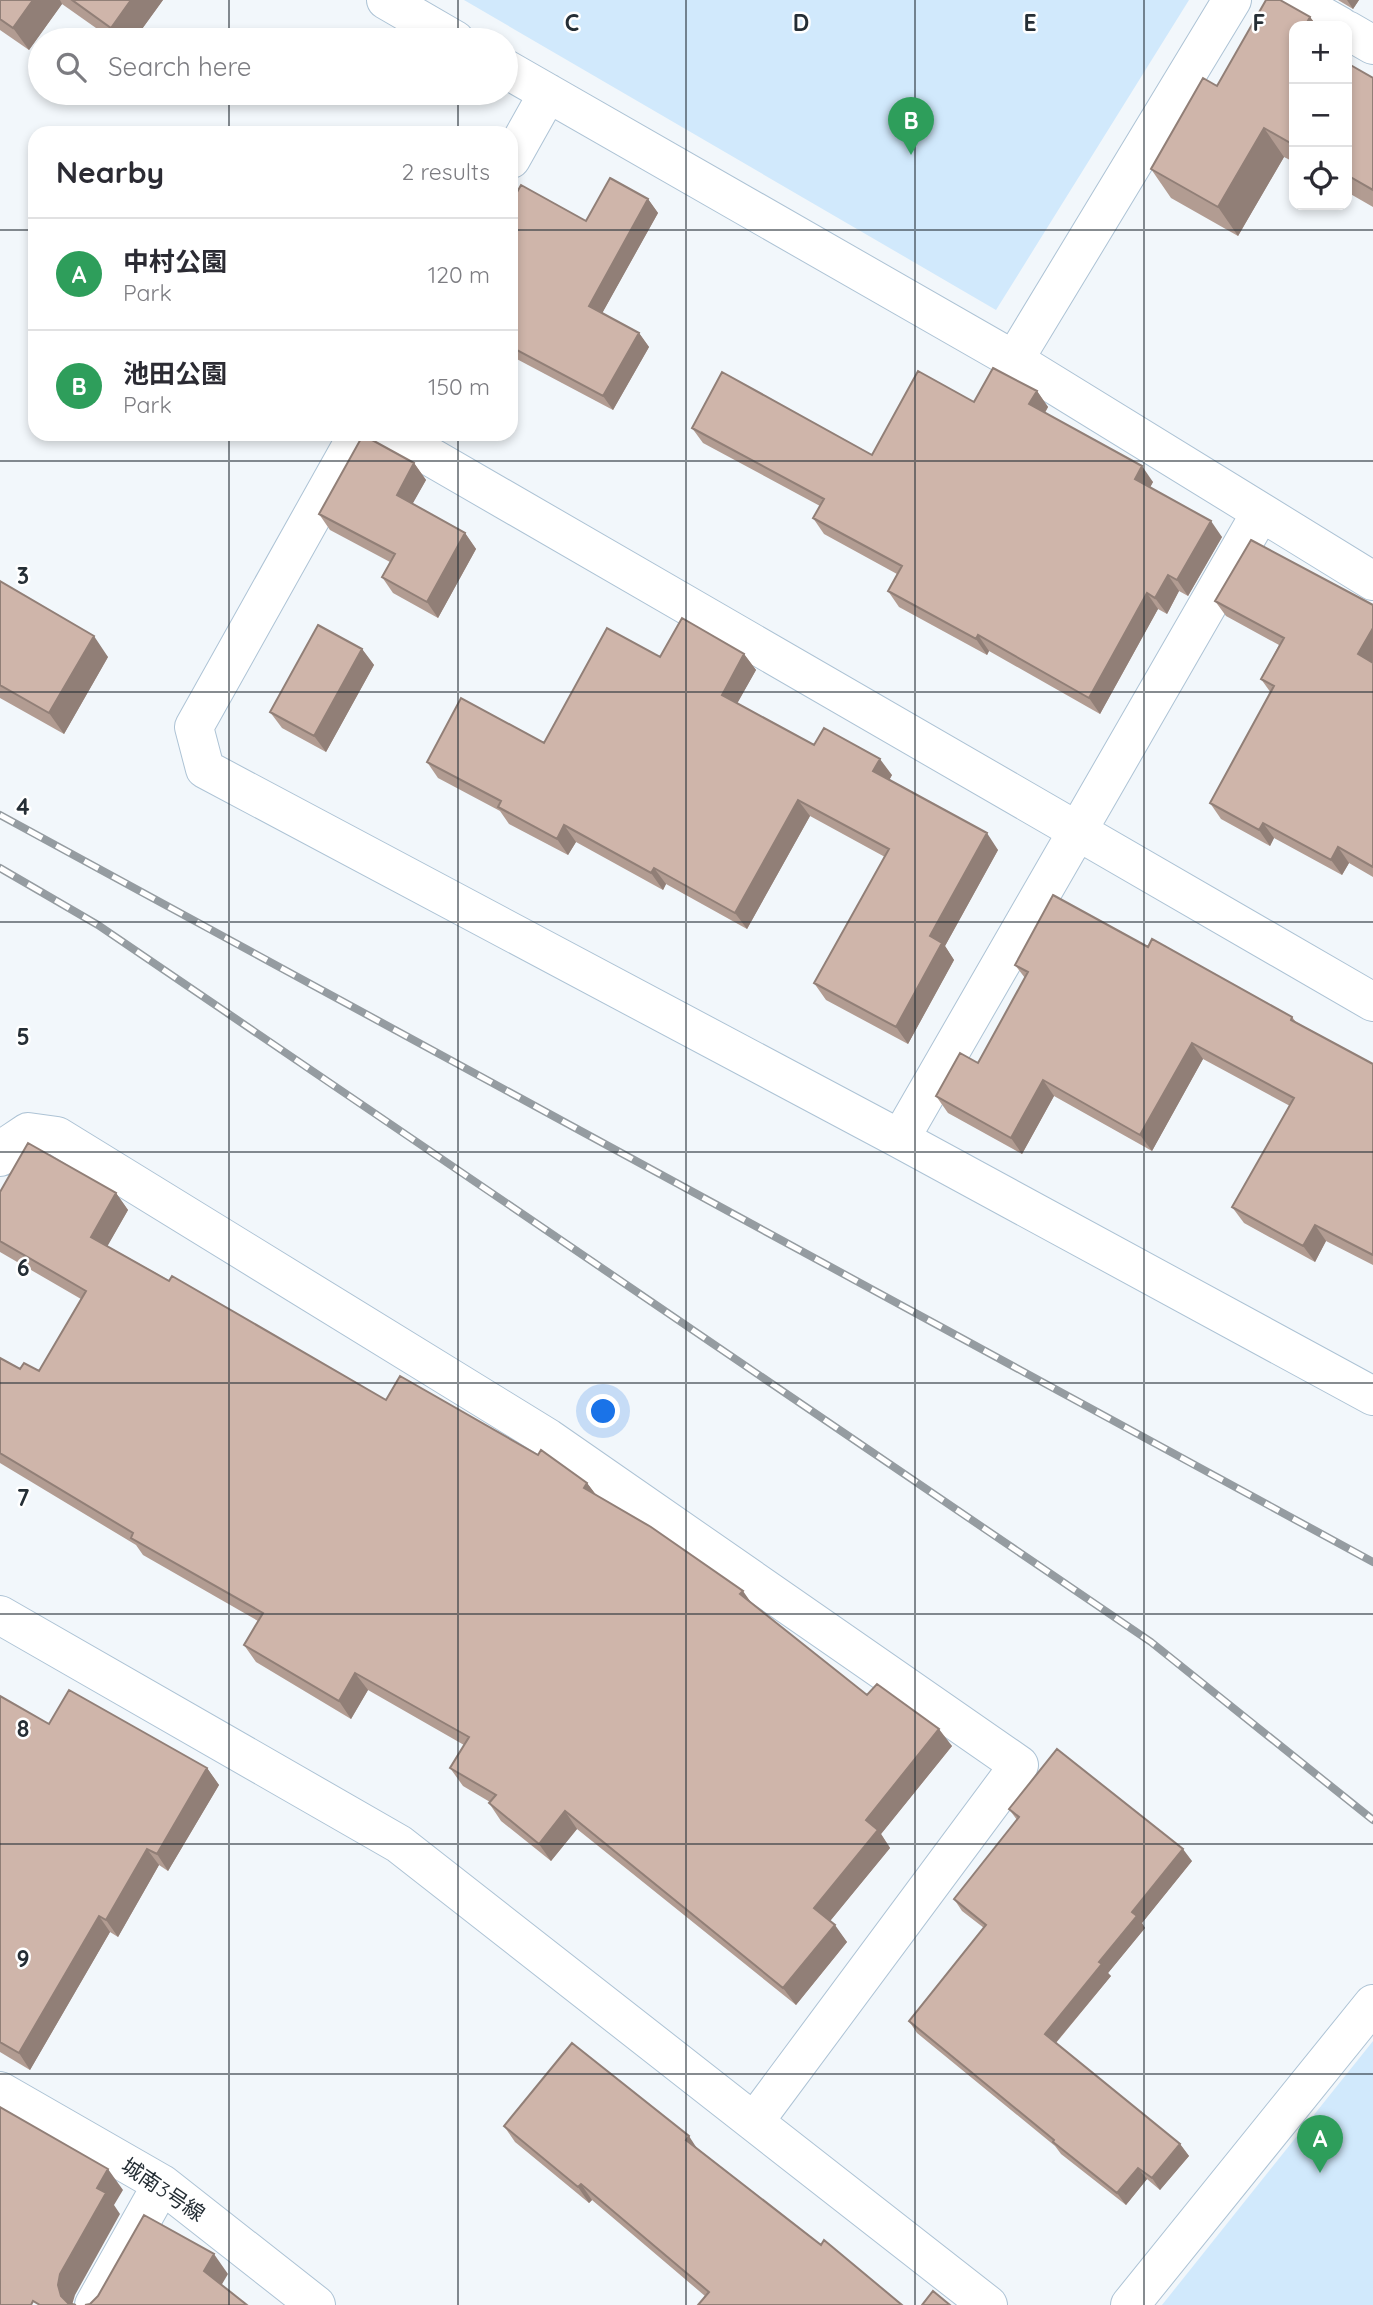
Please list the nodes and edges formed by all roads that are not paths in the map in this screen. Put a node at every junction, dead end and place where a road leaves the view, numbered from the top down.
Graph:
1 (386, 0) edge
2 (1232, 0) edge
3 (1294, 0) edge
4 (1331, 21) edge
5 (434, 28) edge
6 (1352, 33) edge
7 (1373, 45) edge
8 (518, 76) edge
9 (548, 93) junction
10 (518, 147) edge
11 (1014, 360) junction
12 (354, 441) edge
13 (403, 441) edge
14 (1260, 514) junction
15 (1373, 581) edge
16 (1077, 831) junction
17 (1373, 1002) edge
18 (900, 1139) junction
19 (0, 1157) edge
20 (1373, 1396) edge
21 (0, 1615) edge
22 (1373, 2004) edge
23 (0, 2091) edge
24 (754, 2122) junction
25 (162, 2184) junction
26 (94, 2305) edge
27 (316, 2305) edge
28 (988, 2305) edge
29 (1130, 2305) edge

1 - 5 street
2 - 11 street
3 - 4 street
6 - 7 street
8 - 9 street
9 - 10 street
9 - 11 street
11 - 14 street
12 - 18 street
13 - 16 street
14 - 15 street
14 - 16 street
16 - 17 street
16 - 18 street
18 - 20 street
19 - 24 street
21 - 24 street
22 - 29 street
23 - 25 street, 城南3号線
24 - 28 street
25 - 26 street
25 - 27 street, 城南3号線

